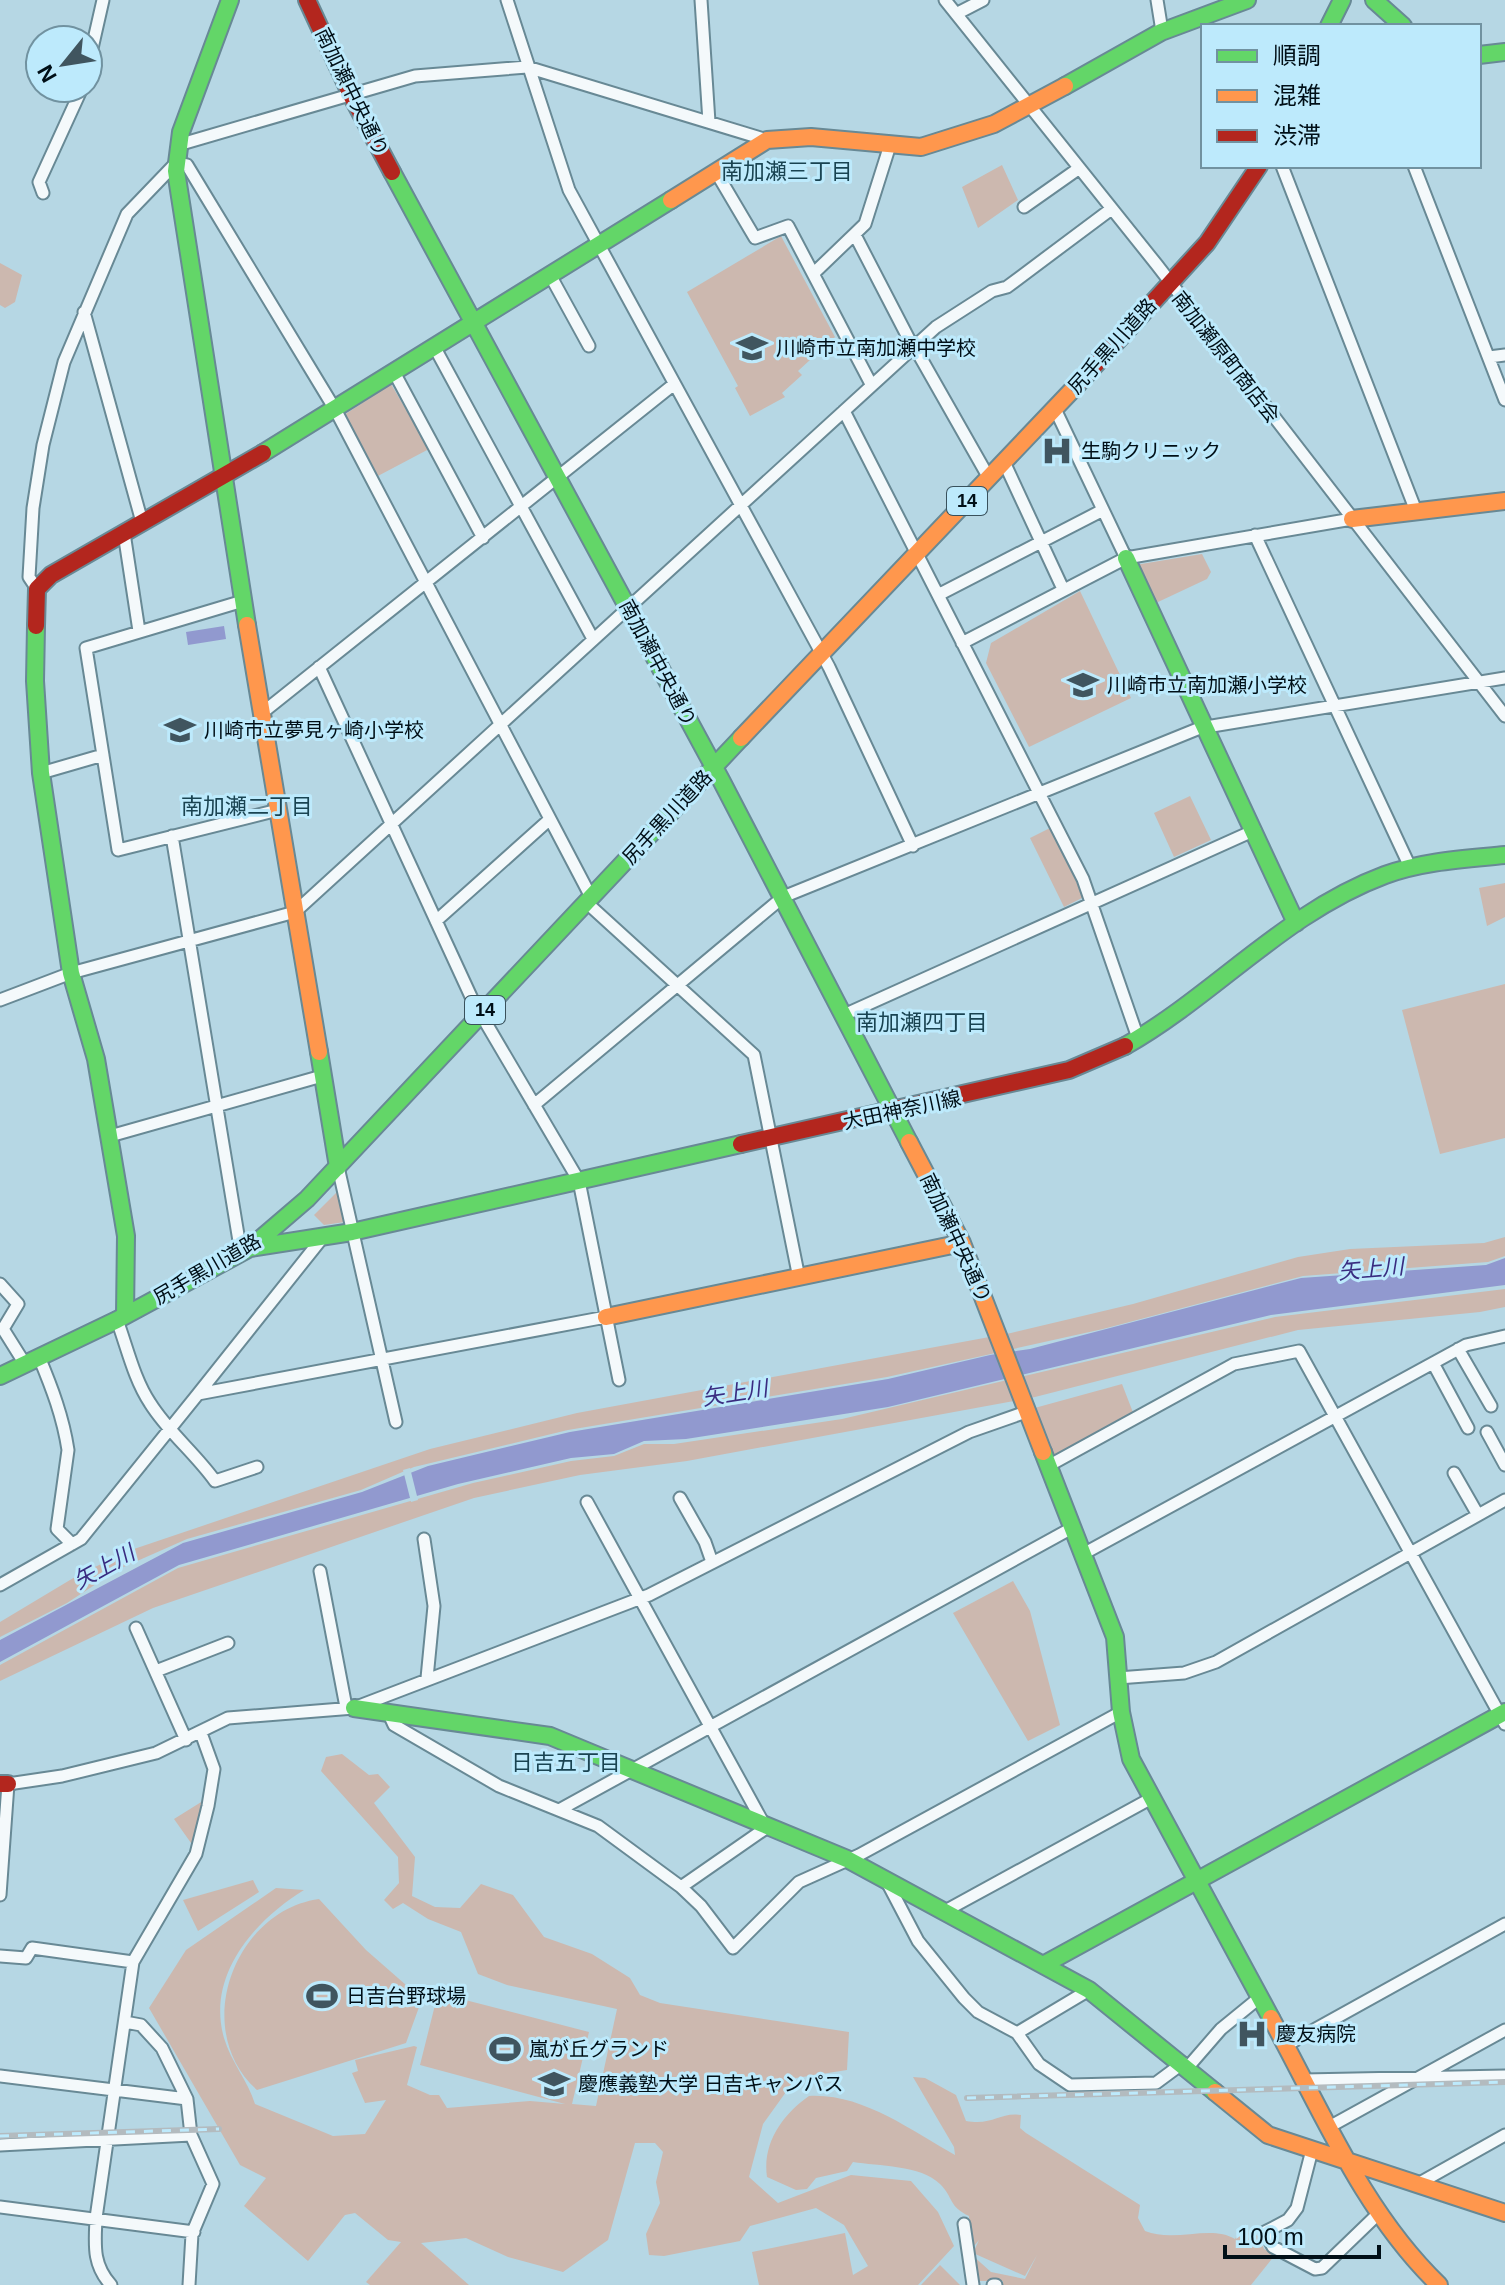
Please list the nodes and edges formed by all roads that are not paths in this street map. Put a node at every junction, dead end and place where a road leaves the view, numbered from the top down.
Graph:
1 (103, 0) edge
2 (230, 0) edge
3 (307, 0) edge
4 (507, 0) edge
5 (701, 0) edge
6 (945, 0) edge
7 (983, 0) edge
8 (1157, 0) edge
9 (1247, 0) edge
10 (1342, 0) edge
11 (1374, 0) edge
12 (956, 14) junction
13 (98, 24) edge
14 (1330, 24) edge
15 (1401, 24) edge
16 (1162, 31) junction
17 (1505, 52) edge
18 (1481, 55) edge
19 (527, 67) junction
20 (351, 95) junction
21 (75, 104) edge
22 (1031, 109) junction
23 (709, 122) junction
24 (767, 140) junction
25 (178, 145) junction
26 (890, 145) junction
27 (176, 163) junction
28 (1258, 168) edge
29 (1283, 168) edge
30 (1415, 168) edge
31 (1078, 169) junction
32 (716, 172) junction
33 (43, 193) dead end
34 (1024, 207) dead end
35 (1110, 210) junction
36 (855, 235) junction
37 (600, 244) junction
38 (814, 273) junction
39 (550, 275) junction
40 (1169, 283) junction
41 (84, 312) junction
42 (475, 324) junction
43 (589, 346) dead end
44 (914, 347) junction
45 (435, 348) junction
46 (1505, 355) edge
47 (1489, 357) junction
48 (395, 374) junction
49 (871, 384) junction
50 (673, 385) junction
51 (1505, 400) edge
52 (1055, 409) junction
53 (336, 411) junction
54 (844, 411) junction
55 (1004, 462) junction
56 (223, 475) junction
57 (559, 478) junction
58 (989, 478) junction
59 (1505, 501) edge
60 (739, 504) junction
61 (522, 508) junction
62 (1103, 510) junction
63 (1416, 511) junction
64 (1352, 519) junction
65 (142, 522) junction
66 (124, 533) junction
67 (1255, 535) junction
68 (483, 538) junction
69 (1040, 543) junction
70 (917, 553) junction
71 (1126, 558) junction
72 (426, 583) junction
73 (37, 589) junction
74 (1063, 589) junction
75 (938, 595) junction
76 (243, 601) junction
77 (628, 607) junction
78 (139, 631) junction
79 (593, 639) junction
80 (962, 643) junction
81 (820, 654) junction
82 (319, 667) junction
83 (1505, 678) edge
84 (1478, 682) junction
85 (1335, 705) junction
86 (262, 713) junction
87 (1505, 716) edge
88 (500, 724) junction
89 (1208, 727) junction
90 (103, 755) junction
91 (714, 766) junction
92 (41, 773) junction
93 (1038, 795) junction
94 (278, 810) junction
95 (550, 819) junction
96 (391, 824) junction
97 (1255, 830) junction
98 (172, 836) junction
99 (913, 846) junction
100 (1505, 855) edge
101 (1411, 869) junction
102 (783, 897) junction
103 (589, 900) junction
104 (1093, 901) junction
105 (295, 912) junction
106 (436, 921) junction
107 (1296, 923) junction
108 (189, 941) junction
109 (71, 973) junction
110 (679, 986) junction
111 (0, 1000) edge
112 (482, 1014) junction
113 (846, 1014) junction
114 (1138, 1038) junction
115 (322, 1076) junction
116 (217, 1105) junction
117 (534, 1105) junction
118 (895, 1112) junction
119 (110, 1136) junction
120 (770, 1139) junction
121 (338, 1167) junction
122 (579, 1181) junction
123 (352, 1232) junction
124 (323, 1237) junction
125 (962, 1243) junction
126 (245, 1251) junction
127 (799, 1278) junction
128 (0, 1284) edge
129 (606, 1317) junction
130 (121, 1318) junction
131 (2, 1329) edge
132 (1505, 1336) edge
133 (1458, 1349) junction
134 (380, 1359) junction
135 (32, 1360) junction
136 (1433, 1363) junction
137 (0, 1376) edge
138 (619, 1380) dead end
139 (198, 1394) junction
140 (1491, 1406) dead end
141 (1024, 1407) junction
142 (1336, 1416) junction
143 (396, 1422) dead end
144 (1468, 1428) dead end
145 (170, 1431) junction
146 (1487, 1432) dead end
147 (1505, 1465) edge
148 (1048, 1466) junction
149 (257, 1467) dead end
150 (1454, 1473) dead end
151 (680, 1498) dead end
152 (1505, 1500) edge
153 (587, 1502) dead end
154 (1478, 1515) junction
155 (1072, 1528) junction
156 (424, 1539) dead end
157 (72, 1544) junction
158 (1410, 1552) junction
159 (1083, 1554) junction
160 (712, 1562) junction
161 (320, 1571) dead end
162 (0, 1585) edge
163 (640, 1599) junction
164 (136, 1628) dead end
165 (228, 1643) dead end
166 (156, 1671) junction
167 (427, 1678) junction
168 (1118, 1678) junction
169 (350, 1707) junction
170 (388, 1712) junction
171 (1121, 1712) junction
172 (1503, 1717) edge
173 (710, 1726) junction
174 (201, 1733) junction
175 (186, 1740) junction
176 (632, 1770) junction
177 (4, 1784) edge
178 (1150, 1799) junction
179 (559, 1810) junction
180 (766, 1828) junction
181 (847, 1859) junction
182 (886, 1880) junction
183 (1196, 1882) junction
184 (681, 1887) junction
185 (0, 1895) edge
186 (945, 1911) junction
187 (1505, 1924) edge
188 (0, 1956) edge
189 (133, 1962) junction
190 (1043, 1965) junction
191 (1089, 1990) junction
192 (1259, 1998) junction
193 (125, 2022) junction
194 (1505, 2030) edge
195 (1017, 2033) junction
196 (1285, 2046) junction
197 (1186, 2065) junction
198 (0, 2076) edge
199 (1505, 2076) edge
200 (1414, 2079) junction
201 (1304, 2080) junction
202 (116, 2089) junction
203 (187, 2099) junction
204 (1329, 2127) junction
205 (191, 2135) junction
206 (1505, 2135) edge
207 (107, 2138) junction
208 (0, 2145) edge
209 (1312, 2150) junction
210 (1349, 2164) junction
211 (1416, 2185) junction
212 (0, 2207) edge
213 (1505, 2213) edge
214 (1378, 2214) junction
215 (96, 2218) junction
216 (964, 2224) dead end
217 (194, 2232) junction
218 (111, 2285) edge
219 (189, 2285) edge
220 (973, 2285) edge
221 (1439, 2285) edge

1 - 13 street
2 - 25 street
3 - 20 street, 南加瀬中央通り
4 - 19 street
5 - 23 street
6 - 12 street, 南加瀬原町商店会
7 - 12 street
8 - 16 street
9 - 16 street
10 - 14 street
11 - 15 street
12 - 22 street, 南加瀬原町商店会
16 - 22 street
17 - 18 street
19 - 20 street
19 - 23 street
19 - 37 street
20 - 25 street
20 - 42 street, 南加瀬中央通り
21 - 33 street
22 - 26 street
22 - 31 street, 南加瀬原町商店会
23 - 24 street
24 - 26 street
24 - 32 street
25 - 27 street
26 - 36 street
27 - 41 street
27 - 53 street
27 - 56 street
28 - 40 street, 尻手黒川道路 / 14
29 - 63 street
30 - 47 street
31 - 34 street
31 - 35 street, 南加瀬原町商店会
32 - 37 street
32 - 38 street
35 - 40 street, 南加瀬原町商店会
35 - 44 street
36 - 38 street
36 - 44 street
37 - 39 street
37 - 50 street
38 - 49 street
39 - 42 street
39 - 43 street
40 - 52 street, 尻手黒川道路 / 14
40 - 64 street, 南加瀬原町商店会
41 - 65 street
41 - 73 street
42 - 45 street
42 - 57 street, 南加瀬中央通り
44 - 49 street
44 - 58 street
45 - 48 street
45 - 61 street
46 - 47 street
47 - 51 street
48 - 53 street
48 - 68 street
49 - 54 street
50 - 57 street
50 - 60 street
52 - 55 street, 尻手黒川道路 / 14
52 - 62 street
53 - 56 street
53 - 72 street
54 - 60 street
54 - 70 street
55 - 58 street, 尻手黒川道路 / 14
55 - 69 street
56 - 65 street
56 - 76 street
57 - 61 street
57 - 77 street, 南加瀬中央通り
58 - 70 street, 尻手黒川道路 / 14
59 - 63 street
60 - 77 street
60 - 81 street
61 - 68 street
61 - 79 street
62 - 69 street
62 - 71 street
63 - 64 street
64 - 67 street
64 - 84 street, 南加瀬原町商店会
65 - 66 street
66 - 73 street
66 - 78 street
67 - 71 street
67 - 85 street
68 - 72 street
69 - 74 street
69 - 75 street
70 - 75 street
70 - 81 street, 尻手黒川道路 / 14
71 - 74 street
71 - 89 street
72 - 82 street
72 - 88 street
73 - 92 street
74 - 80 street
75 - 80 street
76 - 78 street
76 - 86 street
77 - 79 street
77 - 91 street, 南加瀬中央通り
78 - 90 street
79 - 88 street
80 - 93 street
81 - 91 street, 尻手黒川道路 / 14
81 - 99 street
82 - 86 street
82 - 96 street
83 - 84 street
84 - 85 street
84 - 87 street, 南加瀬原町商店会
85 - 89 street
85 - 101 street
86 - 94 street
88 - 95 street
88 - 96 street
89 - 93 street
89 - 97 street
90 - 92 street
90 - 98 street
91 - 102 street, 南加瀬中央通り
91 - 103 street, 尻手黒川道路 / 14
92 - 109 street
93 - 99 street
93 - 104 street
94 - 98 street
94 - 105 street
95 - 103 street
95 - 106 street
96 - 105 street
96 - 106 street
97 - 104 street
97 - 107 street
98 - 108 street
99 - 102 street
100 - 101 street, 大田神奈川線
101 - 107 street, 大田神奈川線
102 - 110 street
102 - 113 street, 南加瀬中央通り
103 - 110 street
103 - 112 street, 尻手黒川道路 / 14
104 - 113 street
104 - 114 street
105 - 108 street
105 - 115 street
106 - 112 street
107 - 114 street, 大田神奈川線
108 - 109 street
108 - 116 street
109 - 111 street
109 - 119 street
110 - 117 street
110 - 120 street
112 - 117 street
112 - 121 street, 尻手黒川道路 / 14
113 - 118 street, 南加瀬中央通り
114 - 118 street, 大田神奈川線
115 - 116 street
115 - 121 street
116 - 119 street
116 - 126 street
117 - 122 street
118 - 120 street, 大田神奈川線
118 - 125 street, 南加瀬中央通り
119 - 130 street
120 - 122 street, 大田神奈川線
120 - 127 street
121 - 123 street
121 - 126 street, 尻手黒川道路 / 14
122 - 123 street, 大田神奈川線
122 - 129 street
123 - 124 street, 大田神奈川線
123 - 134 street
124 - 126 street, 大田神奈川線
124 - 139 street
125 - 127 street
125 - 141 street, 南加瀬中央通り
126 - 130 street, 尻手黒川道路 / 14
127 - 129 street
128 - 131 street
129 - 134 street
129 - 138 street
130 - 135 street, 尻手黒川道路 / 14
130 - 145 street
131 - 135 street
132 - 133 street
133 - 136 street
133 - 140 street
134 - 139 street
134 - 143 street
135 - 137 street, 尻手黒川道路 / 14
135 - 157 street
136 - 142 street
136 - 144 street
139 - 145 street
141 - 148 street, 南加瀬中央通り
141 - 160 street
142 - 148 street
142 - 158 street
142 - 159 street
145 - 149 street
145 - 157 street
146 - 147 street
148 - 155 street, 南加瀬中央通り
150 - 154 street
151 - 160 street
152 - 154 street
153 - 163 street
154 - 158 street
155 - 159 street, 南加瀬中央通り
155 - 173 street
156 - 167 street
157 - 162 street
158 - 168 street
158 - 172 street
159 - 168 street, 南加瀬中央通り
160 - 163 street
161 - 169 street
163 - 167 street
163 - 173 street
164 - 166 street
165 - 166 street
166 - 175 street
167 - 169 street
168 - 171 street, 南加瀬中央通り
169 - 170 street
169 - 174 street
170 - 176 street
170 - 179 street
171 - 178 street, 南加瀬中央通り
171 - 181 street
172 - 183 street
173 - 176 street
173 - 180 street
174 - 175 street
174 - 189 street
175 - 177 street
176 - 179 street
176 - 180 street
177 - 185 street
178 - 183 street, 南加瀬中央通り
178 - 186 street
179 - 184 street
180 - 181 street
180 - 184 street
181 - 182 street
181 - 184 street
182 - 186 street
182 - 195 street
183 - 190 street
183 - 192 street, 南加瀬中央通り
186 - 190 street
187 - 196 street
188 - 189 street
189 - 193 street
190 - 191 street
191 - 195 street
191 - 197 street
192 - 196 street, 南加瀬中央通り
192 - 197 street
193 - 202 street
193 - 203 street
194 - 200 street
195 - 197 street
196 - 201 street, 南加瀬中央通り
197 - 209 street
198 - 202 street
199 - 200 street
200 - 201 street
200 - 204 street
201 - 204 street, 南加瀬中央通り
202 - 203 street
202 - 207 street
203 - 205 street
204 - 210 street, 南加瀬中央通り
205 - 207 street
205 - 217 street
206 - 211 street
207 - 208 street
207 - 215 street
209 - 210 street
209 - 214 street
210 - 211 street
210 - 214 street, 南加瀬中央通り
211 - 213 street
212 - 215 street
214 - 221 street, 南加瀬中央通り
215 - 217 street
215 - 218 street
216 - 220 street
217 - 219 street

